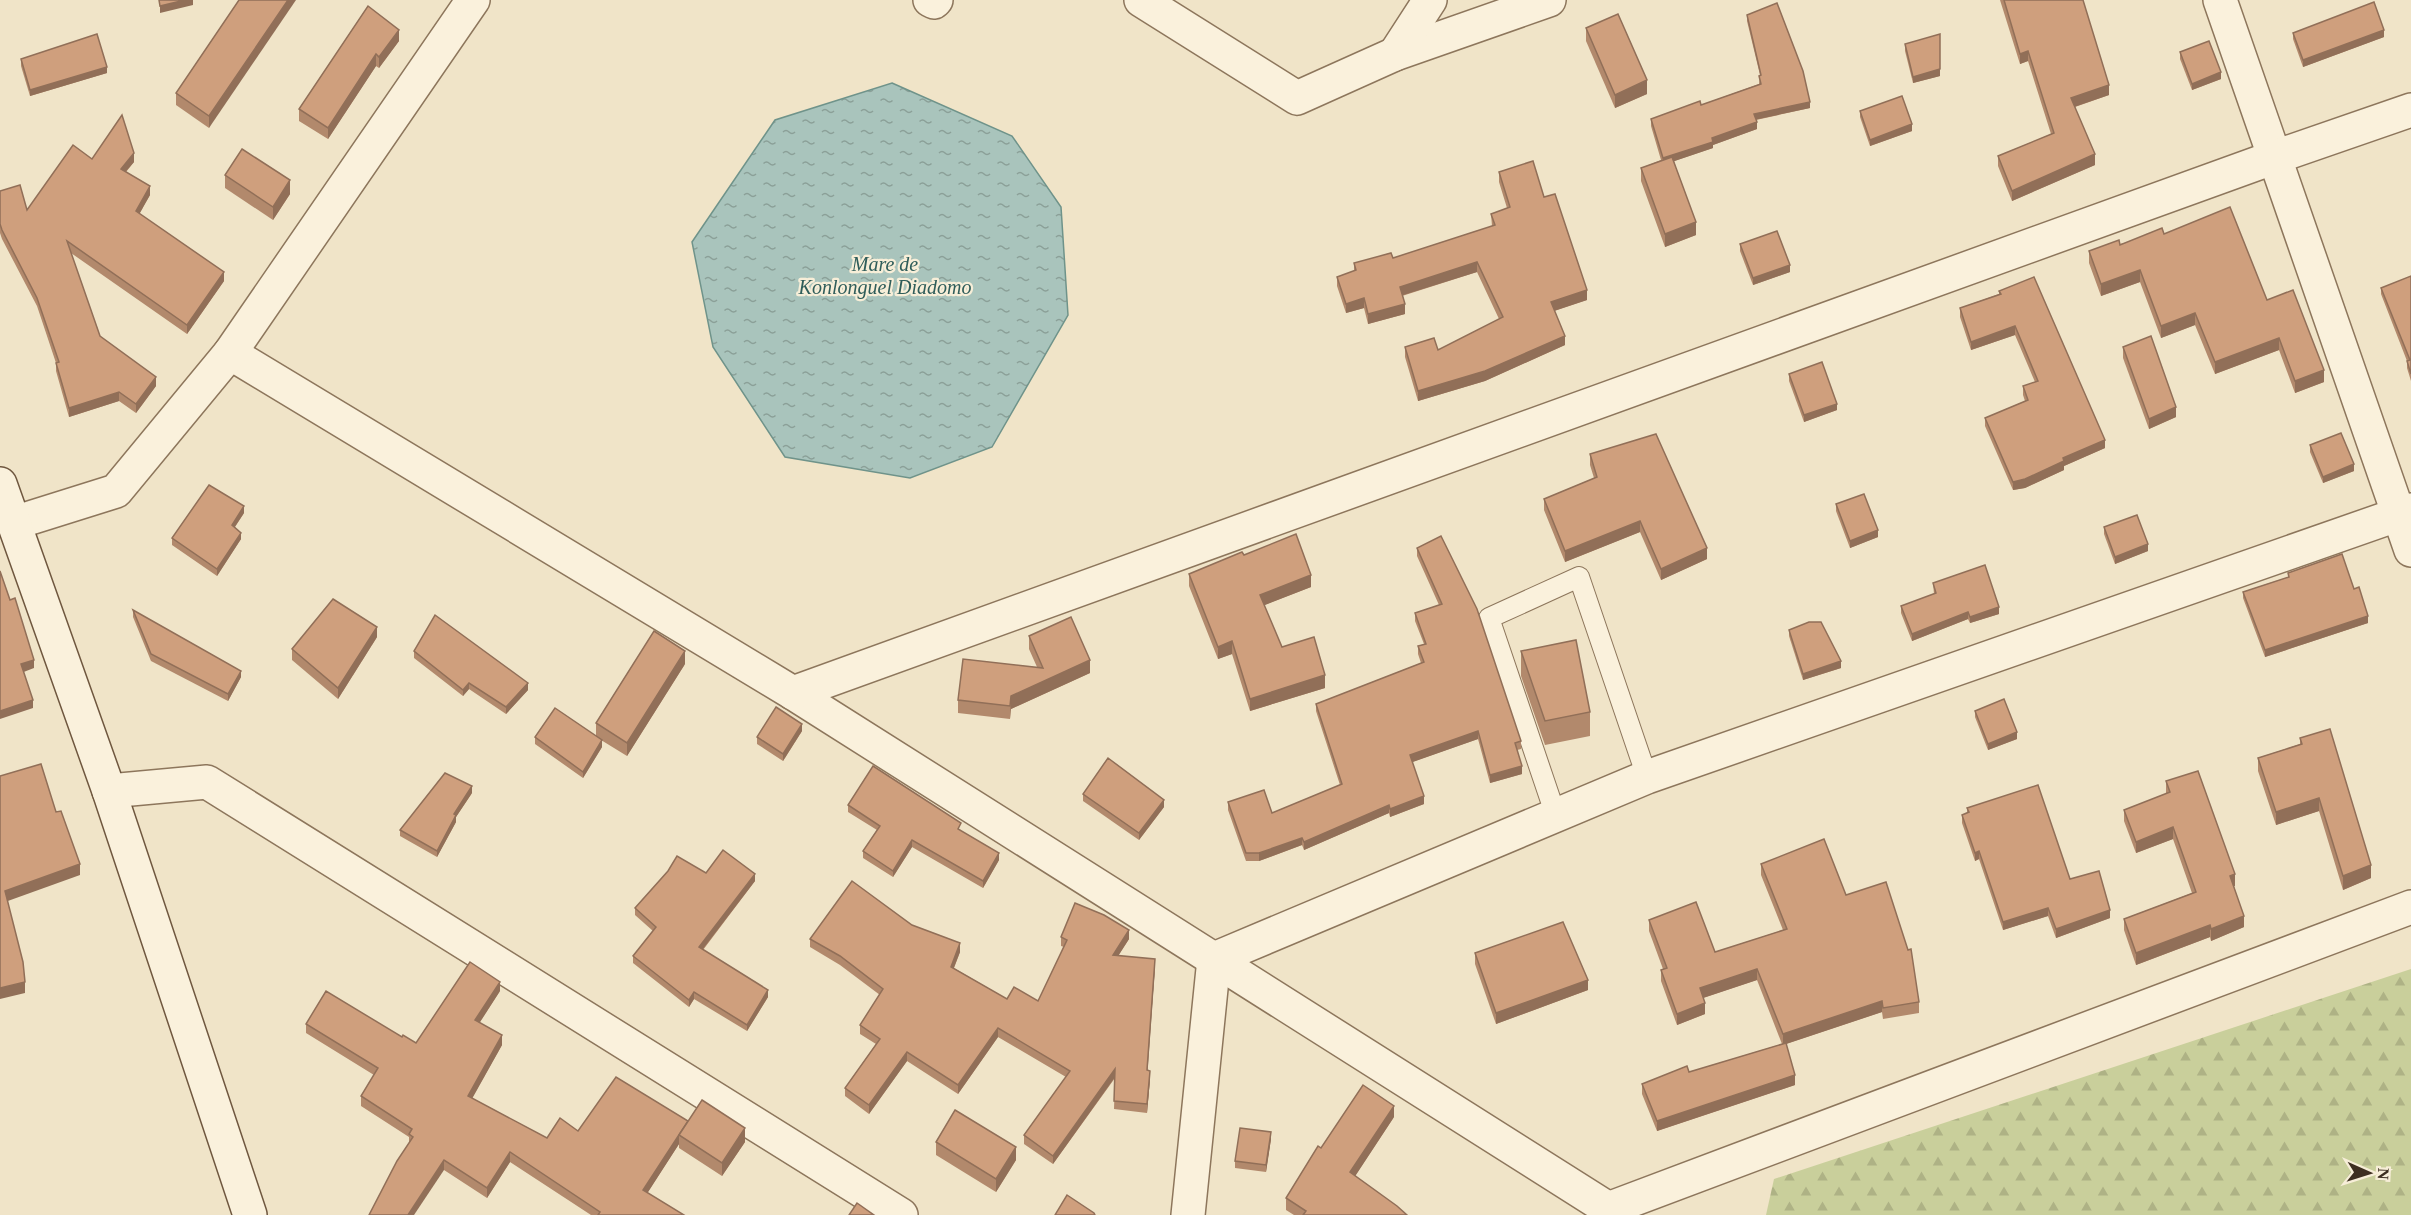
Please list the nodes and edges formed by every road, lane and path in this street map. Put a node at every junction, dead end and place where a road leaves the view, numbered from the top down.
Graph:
1 (473, 0) edge
2 (930, 0) edge
3 (936, 0) edge
4 (1141, 0) edge
5 (1430, 0) edge
6 (1549, 0) edge
7 (2220, 0) edge
8 (1395, 54) junction
9 (2411, 110) edge
10 (2275, 157) junction
11 (230, 353) junction
12 (0, 484) edge
13 (2404, 512) edge
14 (7, 525) edge
15 (2411, 550) edge
16 (793, 693) junction
17 (1647, 777) junction
18 (109, 791) junction
19 (1556, 816) junction
20 (2411, 907) edge
21 (1214, 959) junction
22 (1613, 1212) edge
23 (250, 1215) edge
24 (901, 1215) edge
25 (1188, 1215) edge

1 - 11 street
2 - 3 street
4 - 8 street
5 - 8 street
6 - 8 street
7 - 10 street
9 - 10 street
10 - 13 street
10 - 16 street
11 - 14 street
11 - 16 street
12 - 14 street
13 - 15 street
13 - 17 street
14 - 18 street
16 - 21 street
17 - 19 street
17 - 19 lane
18 - 23 street
18 - 24 street
19 - 21 street
20 - 22 street
21 - 22 street
21 - 25 street

